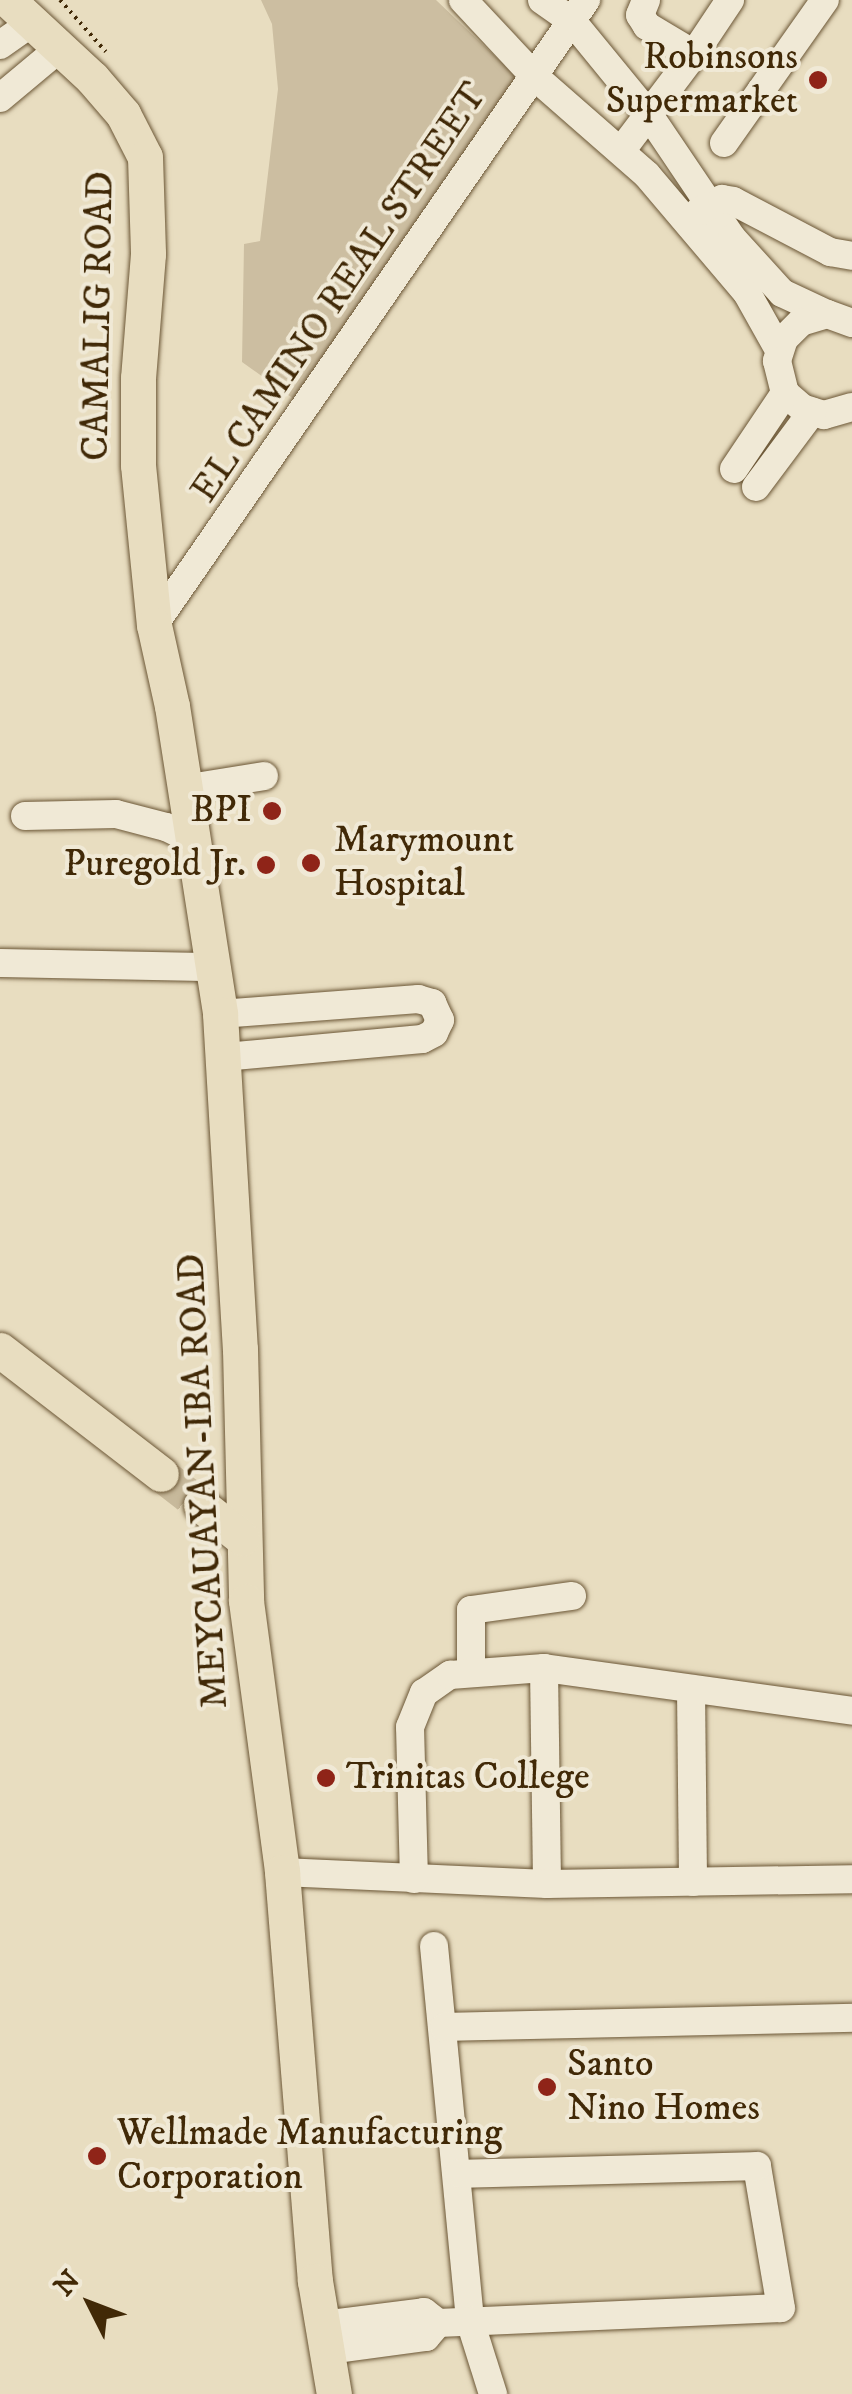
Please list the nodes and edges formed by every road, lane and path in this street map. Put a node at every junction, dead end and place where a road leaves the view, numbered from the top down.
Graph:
1 (462, 0) edge
2 (542, 0) edge
3 (646, 0) edge
4 (730, 0) edge
5 (825, 0) edge
6 (579, 11) edge
7 (20, 12) edge
8 (0, 45) edge
9 (61, 47) junction
10 (694, 54) junction
11 (534, 76) junction
12 (0, 98) edge
13 (649, 116) junction
14 (724, 143) dead end
15 (621, 151) junction
16 (698, 212) junction
17 (852, 256) edge
18 (842, 312) edge
19 (779, 350) junction
20 (785, 393) junction
21 (850, 410) edge
22 (812, 412) junction
23 (154, 625) junction
24 (264, 776) dead end
25 (183, 789) junction
26 (25, 816) dead end
27 (192, 840) junction
28 (0, 962) edge
29 (215, 966) junction
30 (220, 1014) junction
31 (223, 1057) junction
32 (0, 1350) edge
33 (161, 1474) tunnel mouth
34 (201, 1505) tunnel mouth
35 (242, 1538) junction
36 (572, 1596) dead end
37 (544, 1668) junction
38 (470, 1673) junction
39 (690, 1690) junction
40 (852, 1711) edge
41 (282, 1872) junction
42 (414, 1879) junction
43 (852, 1880) edge
44 (694, 1882) junction
45 (548, 1884) junction
46 (434, 1946) dead end
47 (852, 2018) edge
48 (444, 2026) junction
49 (458, 2174) junction
50 (470, 2320) junction
51 (325, 2337) junction
52 (334, 2394) edge
53 (492, 2394) edge

1 - 11 street
2 - 6 street
3 - 10 street
4 - 10 street
5 - 14 street
6 - 11 street, EL CAMINO REAL STREET
6 - 13 street
7 - 8 street
7 - 9 main road, CAMALIG ROAD
9 - 12 street
9 - 23 main road, CAMALIG ROAD
10 - 13 street
11 - 15 street
11 - 23 street, EL CAMINO REAL STREET
13 - 15 street
13 - 16 street
15 - 16 street
16 - 17 street
16 - 18 street
16 - 19 street
18 - 19 street
19 - 20 street
20 - 22 street
20 - 22 street
21 - 22 street
23 - 25 main road, MEYCAUAYAN-IBA ROAD
24 - 25 street
25 - 27 main road, MEYCAUAYAN-IBA ROAD
26 - 27 street
27 - 29 main road, MEYCAUAYAN-IBA ROAD
28 - 29 street
29 - 30 main road, MEYCAUAYAN-IBA ROAD
30 - 31 main road, MEYCAUAYAN-IBA ROAD
30 - 31 street
31 - 35 main road, MEYCAUAYAN-IBA ROAD
32 - 33 main road
34 - 35 main road
35 - 41 main road, MEYCAUAYAN-IBA ROAD
36 - 38 street
37 - 38 street
37 - 39 street
37 - 45 street
38 - 42 street
39 - 40 street
39 - 44 street
41 - 42 street
41 - 51 main road, MEYCAUAYAN-IBA ROAD
42 - 45 street
43 - 44 street
44 - 45 street
46 - 48 street
47 - 48 street
48 - 49 street
49 - 50 street
49 - 50 street
50 - 51 street
50 - 53 street
51 - 52 main road, MEYCAUAYAN-IBA ROAD

